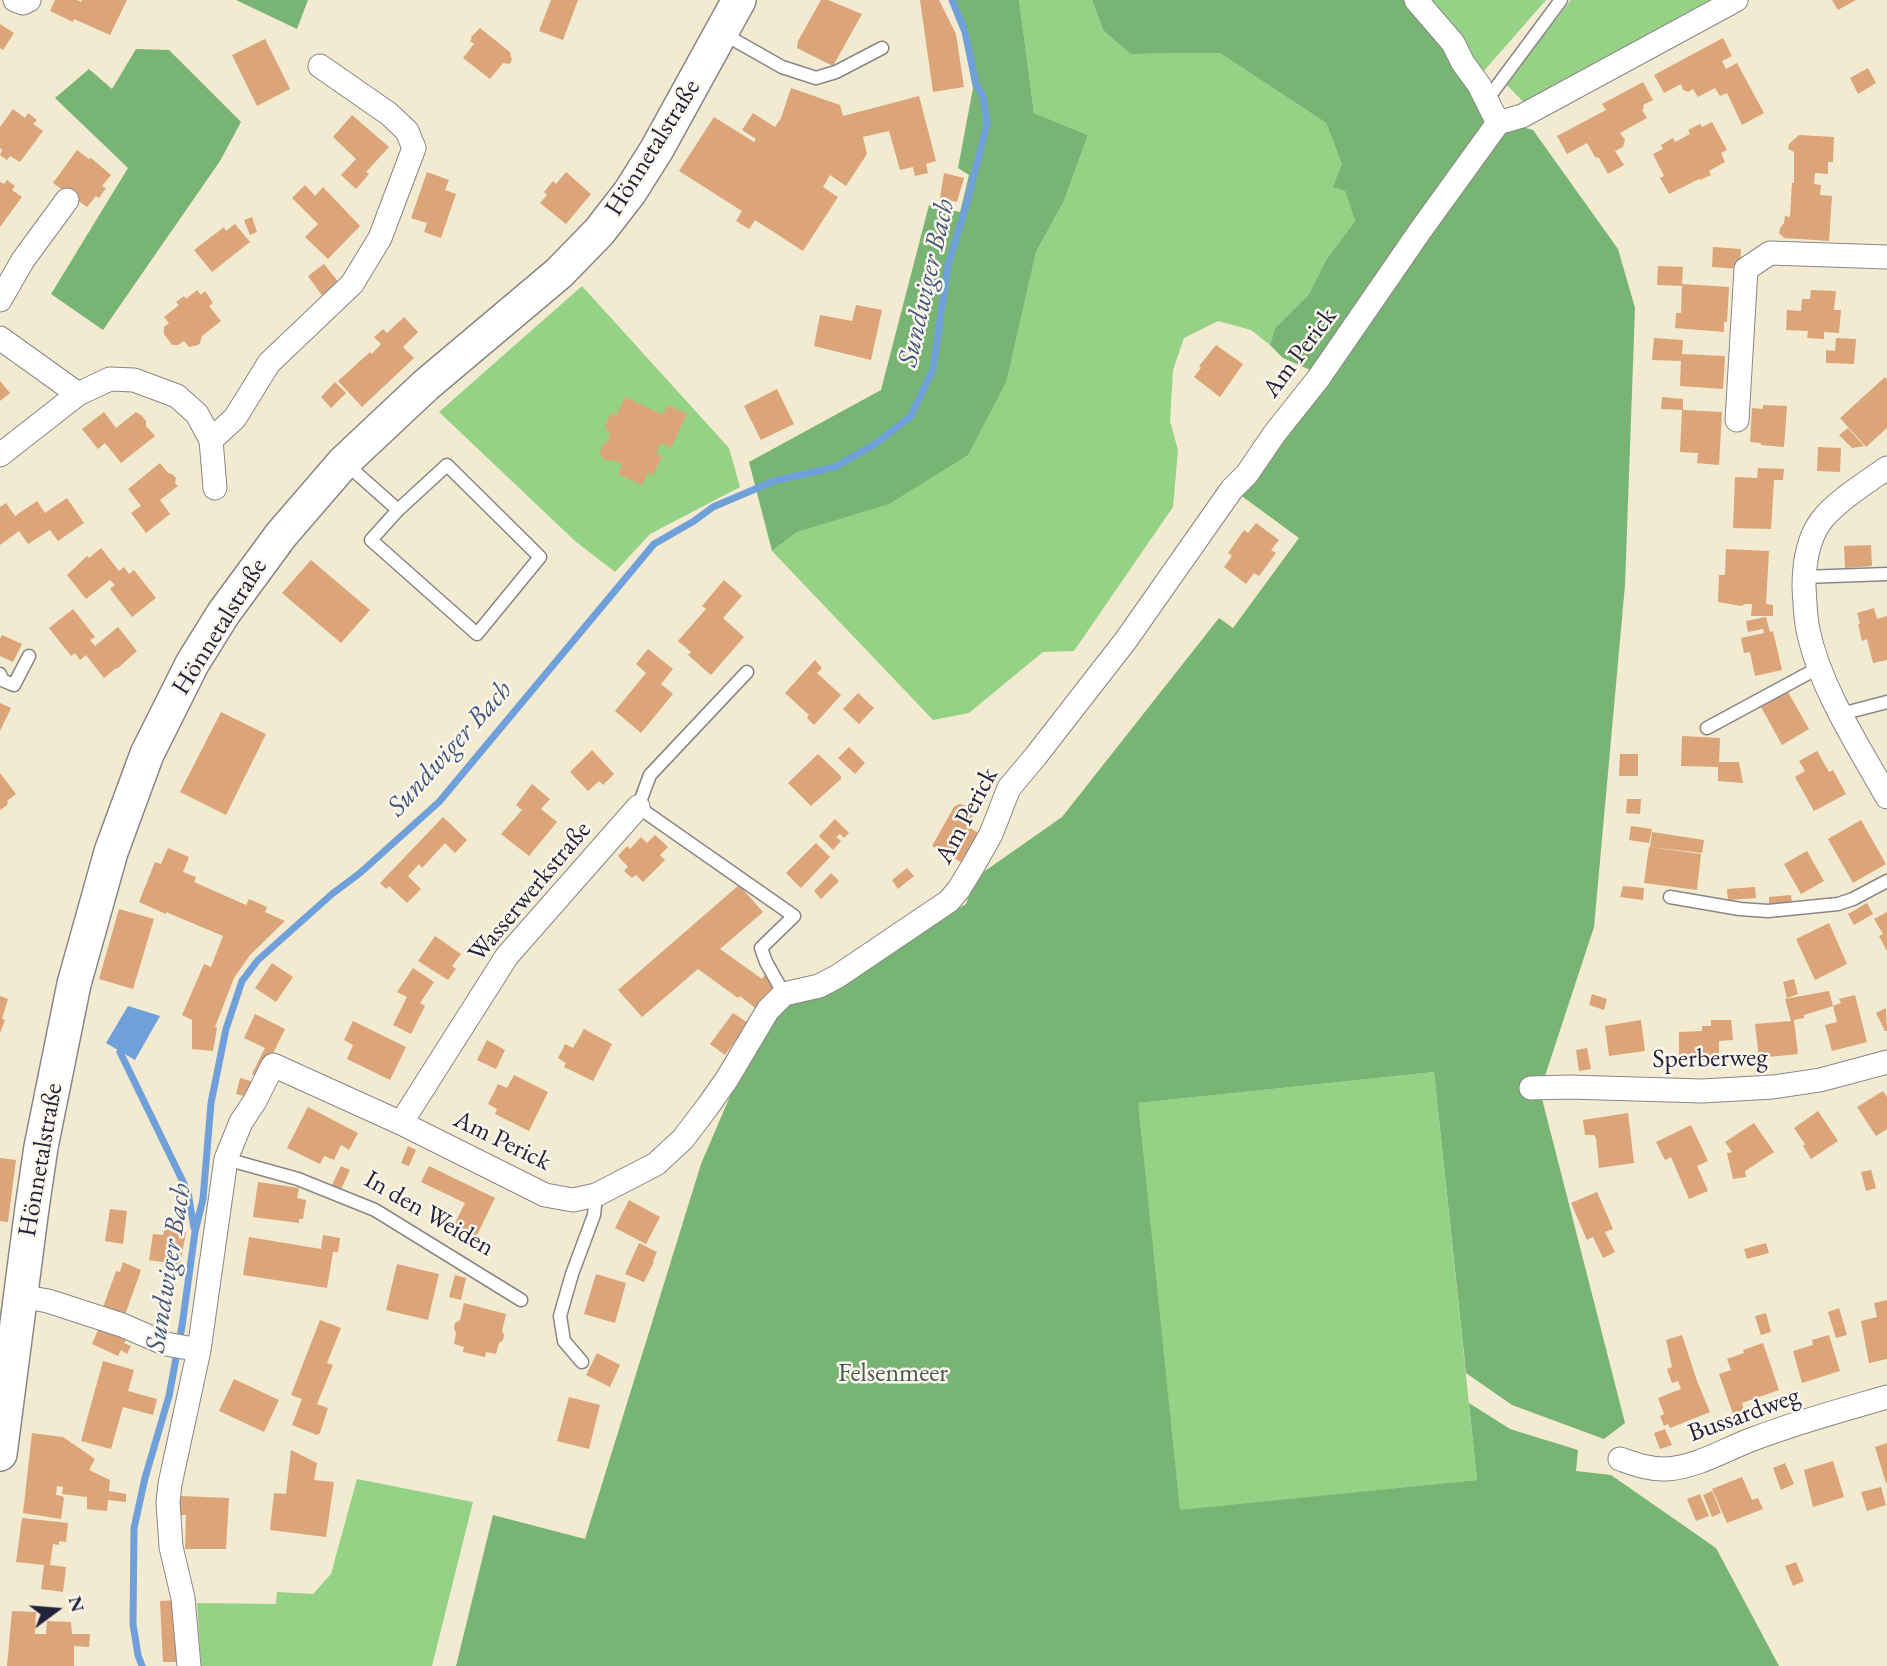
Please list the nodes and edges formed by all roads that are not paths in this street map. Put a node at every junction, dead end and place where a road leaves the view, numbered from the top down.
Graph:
1 (15, 0) edge
2 (29, 0) edge
3 (740, 0) edge
4 (1416, 0) edge
5 (1561, 0) edge
6 (1736, 0) edge
7 (722, 33) junction
8 (882, 48) dead end
9 (320, 66) dead end
10 (1486, 101) junction
11 (1498, 124) junction
12 (67, 200) dead end
13 (1887, 257) edge
14 (0, 300) edge
15 (0, 338) edge
16 (78, 394) junction
17 (1737, 420) dead end
18 (211, 440) junction
19 (0, 455) edge
20 (344, 462) junction
21 (1887, 468) edge
22 (215, 488) dead end
23 (398, 510) junction
24 (1887, 574) edge
25 (1804, 577) junction
26 (29, 656) dead end
27 (1818, 668) junction
28 (747, 672) dead end
29 (0, 674) edge
30 (1887, 702) edge
31 (1841, 714) junction
32 (1707, 728) dead end
33 (1887, 797) edge
34 (638, 807) junction
35 (1887, 881) edge
36 (1670, 897) dead end
37 (784, 994) junction
38 (1887, 1062) edge
39 (1531, 1088) dead end
40 (401, 1123) junction
41 (226, 1159) junction
42 (596, 1195) junction
43 (20, 1296) junction
44 (520, 1300) dead end
45 (195, 1349) junction
46 (582, 1362) dead end
47 (1887, 1397) edge
48 (0, 1454) edge
49 (1620, 1459) dead end
50 (189, 1666) edge

1 - 2 street
3 - 7 main road, Hönnetalstraße
4 - 10 street
5 - 10 lane
6 - 11 street
7 - 8 lane
7 - 20 main road, Hönnetalstraße
9 - 18 street
10 - 11 street
11 - 37 street, Am Perick
12 - 14 street
13 - 17 street
15 - 16 street
16 - 18 street
16 - 19 street
18 - 22 street
20 - 23 lane
20 - 43 main road, Hönnetalstraße
21 - 25 street
23 - 23 lane
24 - 25 lane
25 - 27 street
26 - 29 lane
27 - 31 street
27 - 32 lane
28 - 34 lane
30 - 31 lane
31 - 33 street
34 - 37 lane
34 - 40 street, Wasserwerkstraße
35 - 36 lane
37 - 42 street, Am Perick
38 - 39 street, Sperberweg
40 - 41 street, Am Perick
40 - 42 street, Am Perick
41 - 44 lane, In den Weiden
41 - 45 street
42 - 46 lane
43 - 45 street
43 - 48 main road, Hönnetalstraße
45 - 50 street
47 - 49 street, Bussardweg

